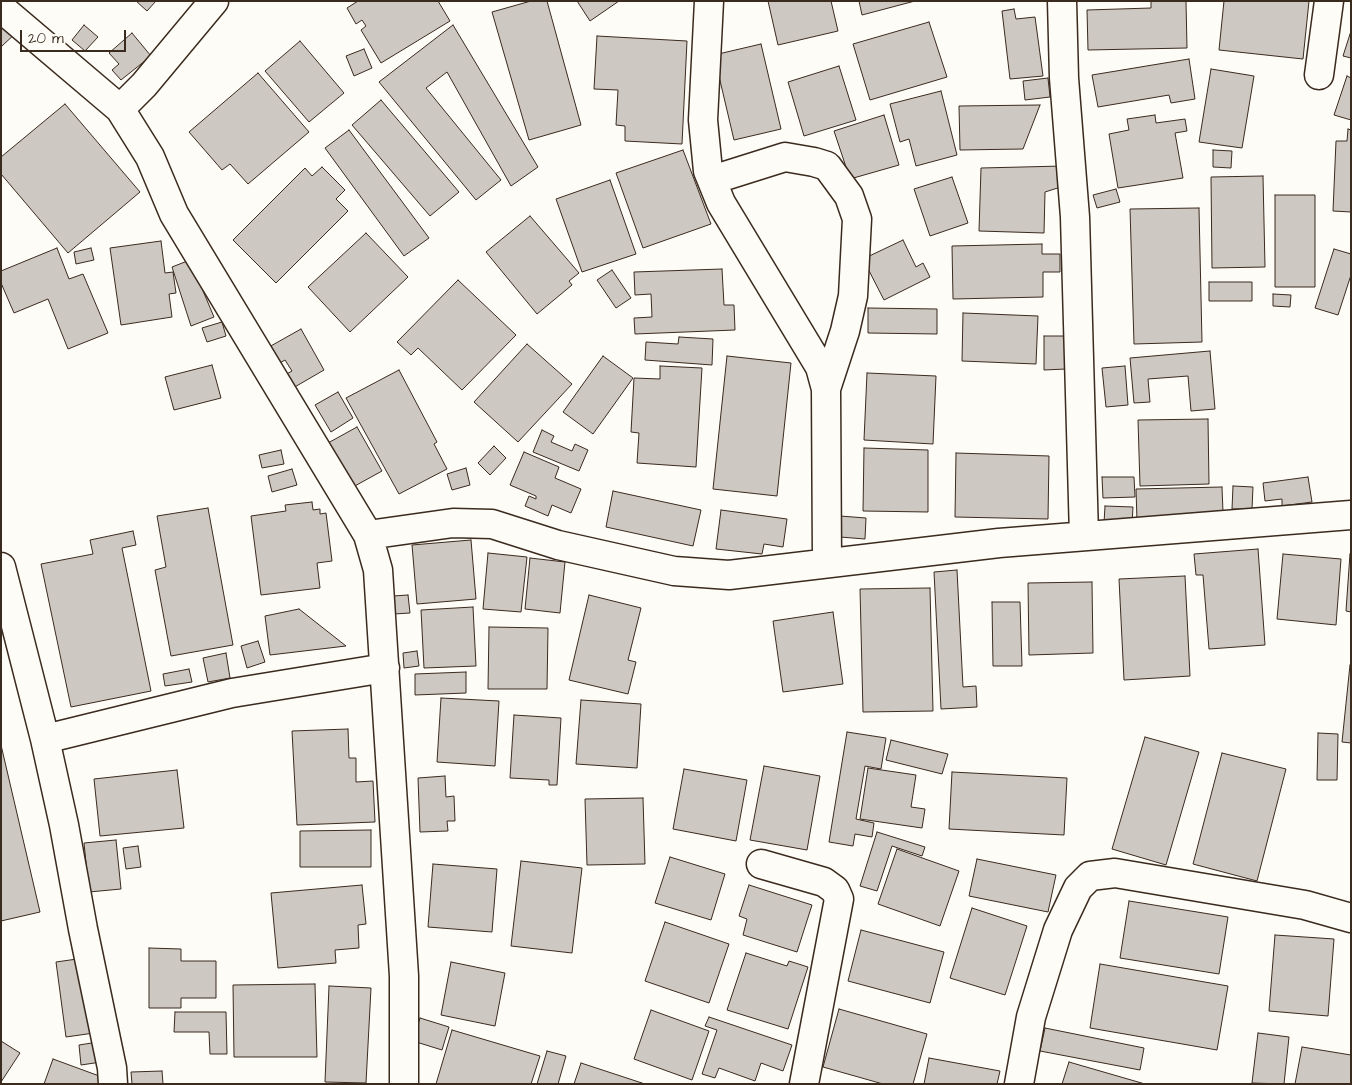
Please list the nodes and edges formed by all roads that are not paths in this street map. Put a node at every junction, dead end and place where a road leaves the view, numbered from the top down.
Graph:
1 (214, 1) edge
2 (709, 1) edge
3 (1062, 1) edge
4 (1328, 1) edge
5 (1, 8) edge
6 (1319, 75) dead end
7 (120, 110) junction
8 (712, 180) junction
9 (826, 389) junction
10 (1351, 516) edge
11 (368, 535) junction
12 (1084, 536) junction
13 (827, 563) junction
14 (1, 567) edge
15 (385, 668) junction
16 (45, 739) junction
17 (761, 864) dead end
18 (1351, 918) edge
19 (113, 1084) edge
20 (404, 1084) edge
21 (804, 1084) edge
22 (1020, 1084) edge

1 - 7 street
2 - 8 street
3 - 12 street
4 - 6 street
5 - 7 street
7 - 11 street
8 - 9 street
8 - 9 street
9 - 13 street
10 - 12 street
11 - 13 street
11 - 15 street
12 - 13 street
14 - 16 street
15 - 16 street
15 - 20 street
16 - 19 street
17 - 21 street
18 - 22 street

